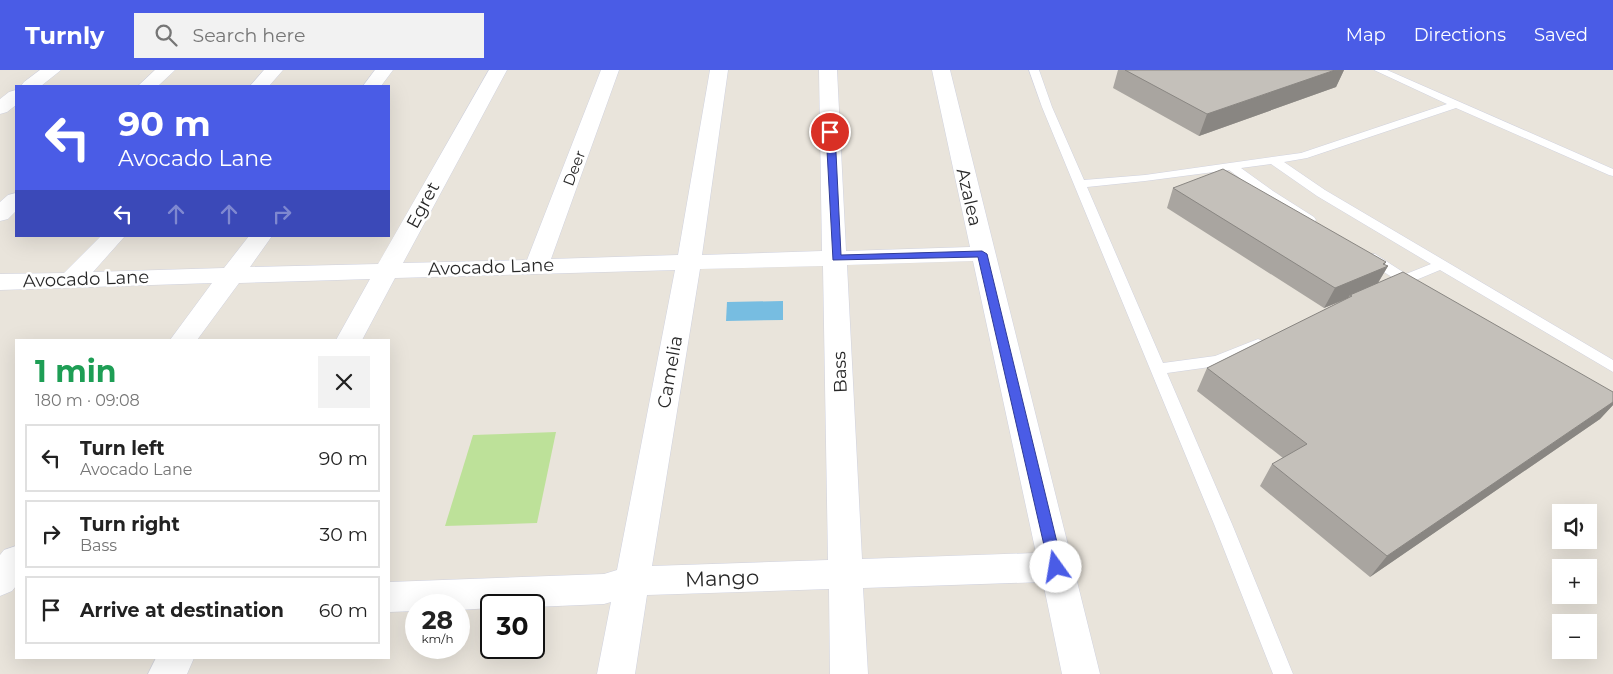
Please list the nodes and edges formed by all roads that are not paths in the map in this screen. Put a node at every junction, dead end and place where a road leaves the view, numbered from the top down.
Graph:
1 (52, 70) edge
2 (166, 70) edge
3 (274, 70) edge
4 (384, 70) edge
5 (498, 70) edge
6 (610, 70) edge
7 (719, 70) edge
8 (828, 70) edge
9 (941, 70) edge
10 (1034, 70) edge
11 (1379, 70) edge
12 (31, 85) edge
13 (148, 85) edge
14 (260, 85) edge
15 (373, 85) edge
16 (15, 97) edge
17 (1457, 104) junction
18 (0, 108) edge
19 (1273, 160) junction
20 (1231, 166) junction
21 (1613, 172) edge
22 (1080, 184) junction
23 (15, 201) edge
24 (0, 214) edge
25 (1325, 229) edge
26 (113, 237) edge
27 (260, 237) edge
28 (1357, 250) edge
29 (982, 254) junction
30 (836, 258) junction
31 (689, 262) junction
32 (1442, 264) junction
33 (537, 265) junction
34 (388, 270) junction
35 (233, 275) junction
36 (72, 280) junction
37 (1405, 280) junction
38 (0, 282) edge
39 (1390, 287) edge
40 (1422, 290) edge
41 (184, 339) edge
42 (350, 339) edge
43 (1270, 339) edge
44 (1613, 367) edge
45 (1158, 368) junction
46 (15, 561) edge
47 (1056, 567) junction
48 (847, 574) junction
49 (0, 581) edge
50 (633, 581) junction
51 (390, 598) edge
52 (176, 659) edge
53 (168, 674) edge
54 (616, 674) edge
55 (849, 674) edge
56 (1081, 674) edge
57 (1283, 674) edge

1 - 12 street
2 - 13 street
3 - 14 street
4 - 15 street
5 - 34 street, Egret
6 - 33 street, Deer
7 - 31 street, Camelia
8 - 30 street, Bass
9 - 29 street, Azalea
10 - 22 lane
11 - 17 lane
16 - 18 street
17 - 19 lane
17 - 21 lane
19 - 20 lane
19 - 32 lane
20 - 22 lane
20 - 25 lane
22 - 45 lane
23 - 24 street
26 - 36 street
27 - 35 street
28 - 37 lane
29 - 30 street, Avocado Lane
29 - 47 street, Azalea
30 - 31 street, Avocado Lane
30 - 48 street, Bass
31 - 33 street, Avocado Lane
31 - 50 street, Camelia
32 - 37 lane
32 - 44 lane
33 - 34 street, Avocado Lane
34 - 35 street, Avocado Lane
34 - 42 street, Egret
35 - 36 street, Avocado Lane
35 - 41 street
36 - 38 street, Avocado Lane
37 - 39 lane
37 - 40 lane
43 - 45 lane
45 - 57 lane
46 - 49 street
47 - 48 street, Mango
47 - 56 street, Azalea
48 - 50 street, Mango
48 - 55 street, Bass
50 - 51 street, Mango
50 - 54 street, Camelia
52 - 53 street

